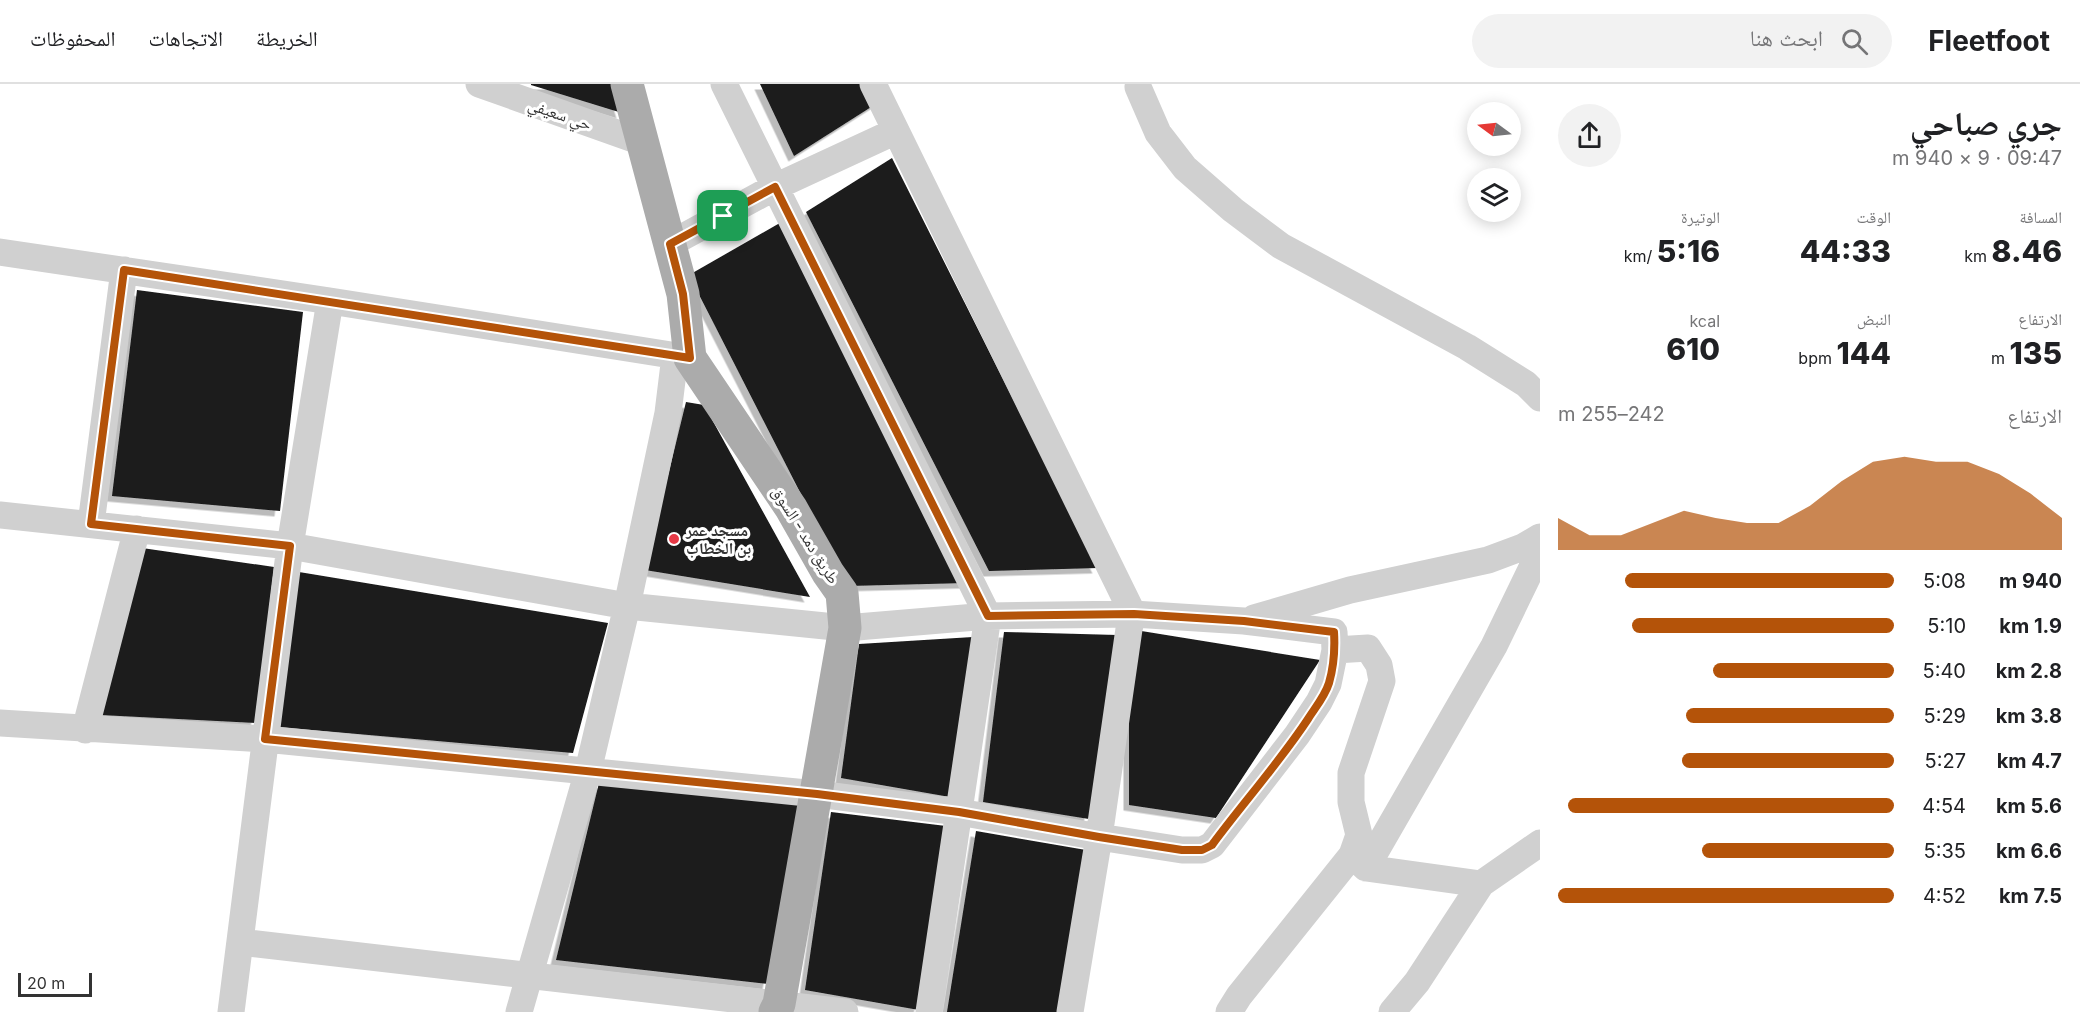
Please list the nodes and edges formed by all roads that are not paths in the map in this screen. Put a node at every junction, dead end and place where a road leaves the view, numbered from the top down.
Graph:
1 (479, 84) edge
2 (627, 84) edge
3 (724, 84) edge
4 (873, 84) edge
5 (1138, 87) dead end
6 (896, 131) junction
7 (642, 142) junction
8 (775, 187) junction
9 (670, 244) junction
10 (0, 252) edge
11 (124, 270) junction
12 (330, 301) junction
13 (682, 357) junction
14 (1540, 398) edge
15 (0, 515) edge
16 (91, 524) junction
17 (136, 529) junction
18 (1540, 537) edge
19 (290, 546) junction
20 (1540, 551) edge
21 (627, 606) junction
22 (1134, 614) junction
23 (988, 616) junction
24 (1244, 621) junction
25 (845, 628) junction
26 (1335, 650) junction
27 (0, 723) edge
28 (85, 730) junction
29 (265, 739) junction
30 (588, 771) junction
31 (817, 794) junction
32 (959, 812) junction
33 (1099, 837) junction
34 (1540, 843) edge
35 (1359, 861) junction
36 (1481, 884) junction
37 (240, 942) junction
38 (531, 975) junction
39 (777, 1008) edge
40 (231, 1012) edge
41 (519, 1012) edge
42 (845, 1012) edge
43 (929, 1012) edge
44 (1070, 1012) edge
45 (1229, 1012) edge
46 (1392, 1012) edge

1 - 7 street, حي سعيفي
2 - 7 main road, طريق دمد - السوق
3 - 8 street
4 - 6 street
5 - 14 street
6 - 8 street
6 - 22 street
7 - 9 main road, طريق دمد - السوق
8 - 9 street
8 - 23 street
9 - 13 main road, طريق دمد - السوق
10 - 11 street
11 - 12 street
11 - 16 street
12 - 13 street
12 - 19 street
13 - 21 street
13 - 25 main road, طريق دمد - السوق
15 - 16 street
16 - 17 street
17 - 19 street
17 - 28 street
18 - 24 street
19 - 21 street
19 - 29 street
20 - 35 street
21 - 25 street
21 - 30 street
22 - 23 street
22 - 24 street
22 - 33 street
23 - 25 street
23 - 32 street
24 - 26 street
25 - 31 main road, طريق دمد - السوق
26 - 33 street
26 - 35 street
27 - 28 street
28 - 29 street
29 - 30 street
29 - 37 street
30 - 31 street
30 - 38 street
31 - 32 street
31 - 39 main road, طريق دمد - السوق
32 - 33 street
32 - 43 street
33 - 44 street
34 - 36 street
35 - 36 street
35 - 45 street
36 - 46 street
37 - 38 street
37 - 40 street
38 - 39 street
38 - 41 street
39 - 42 street

